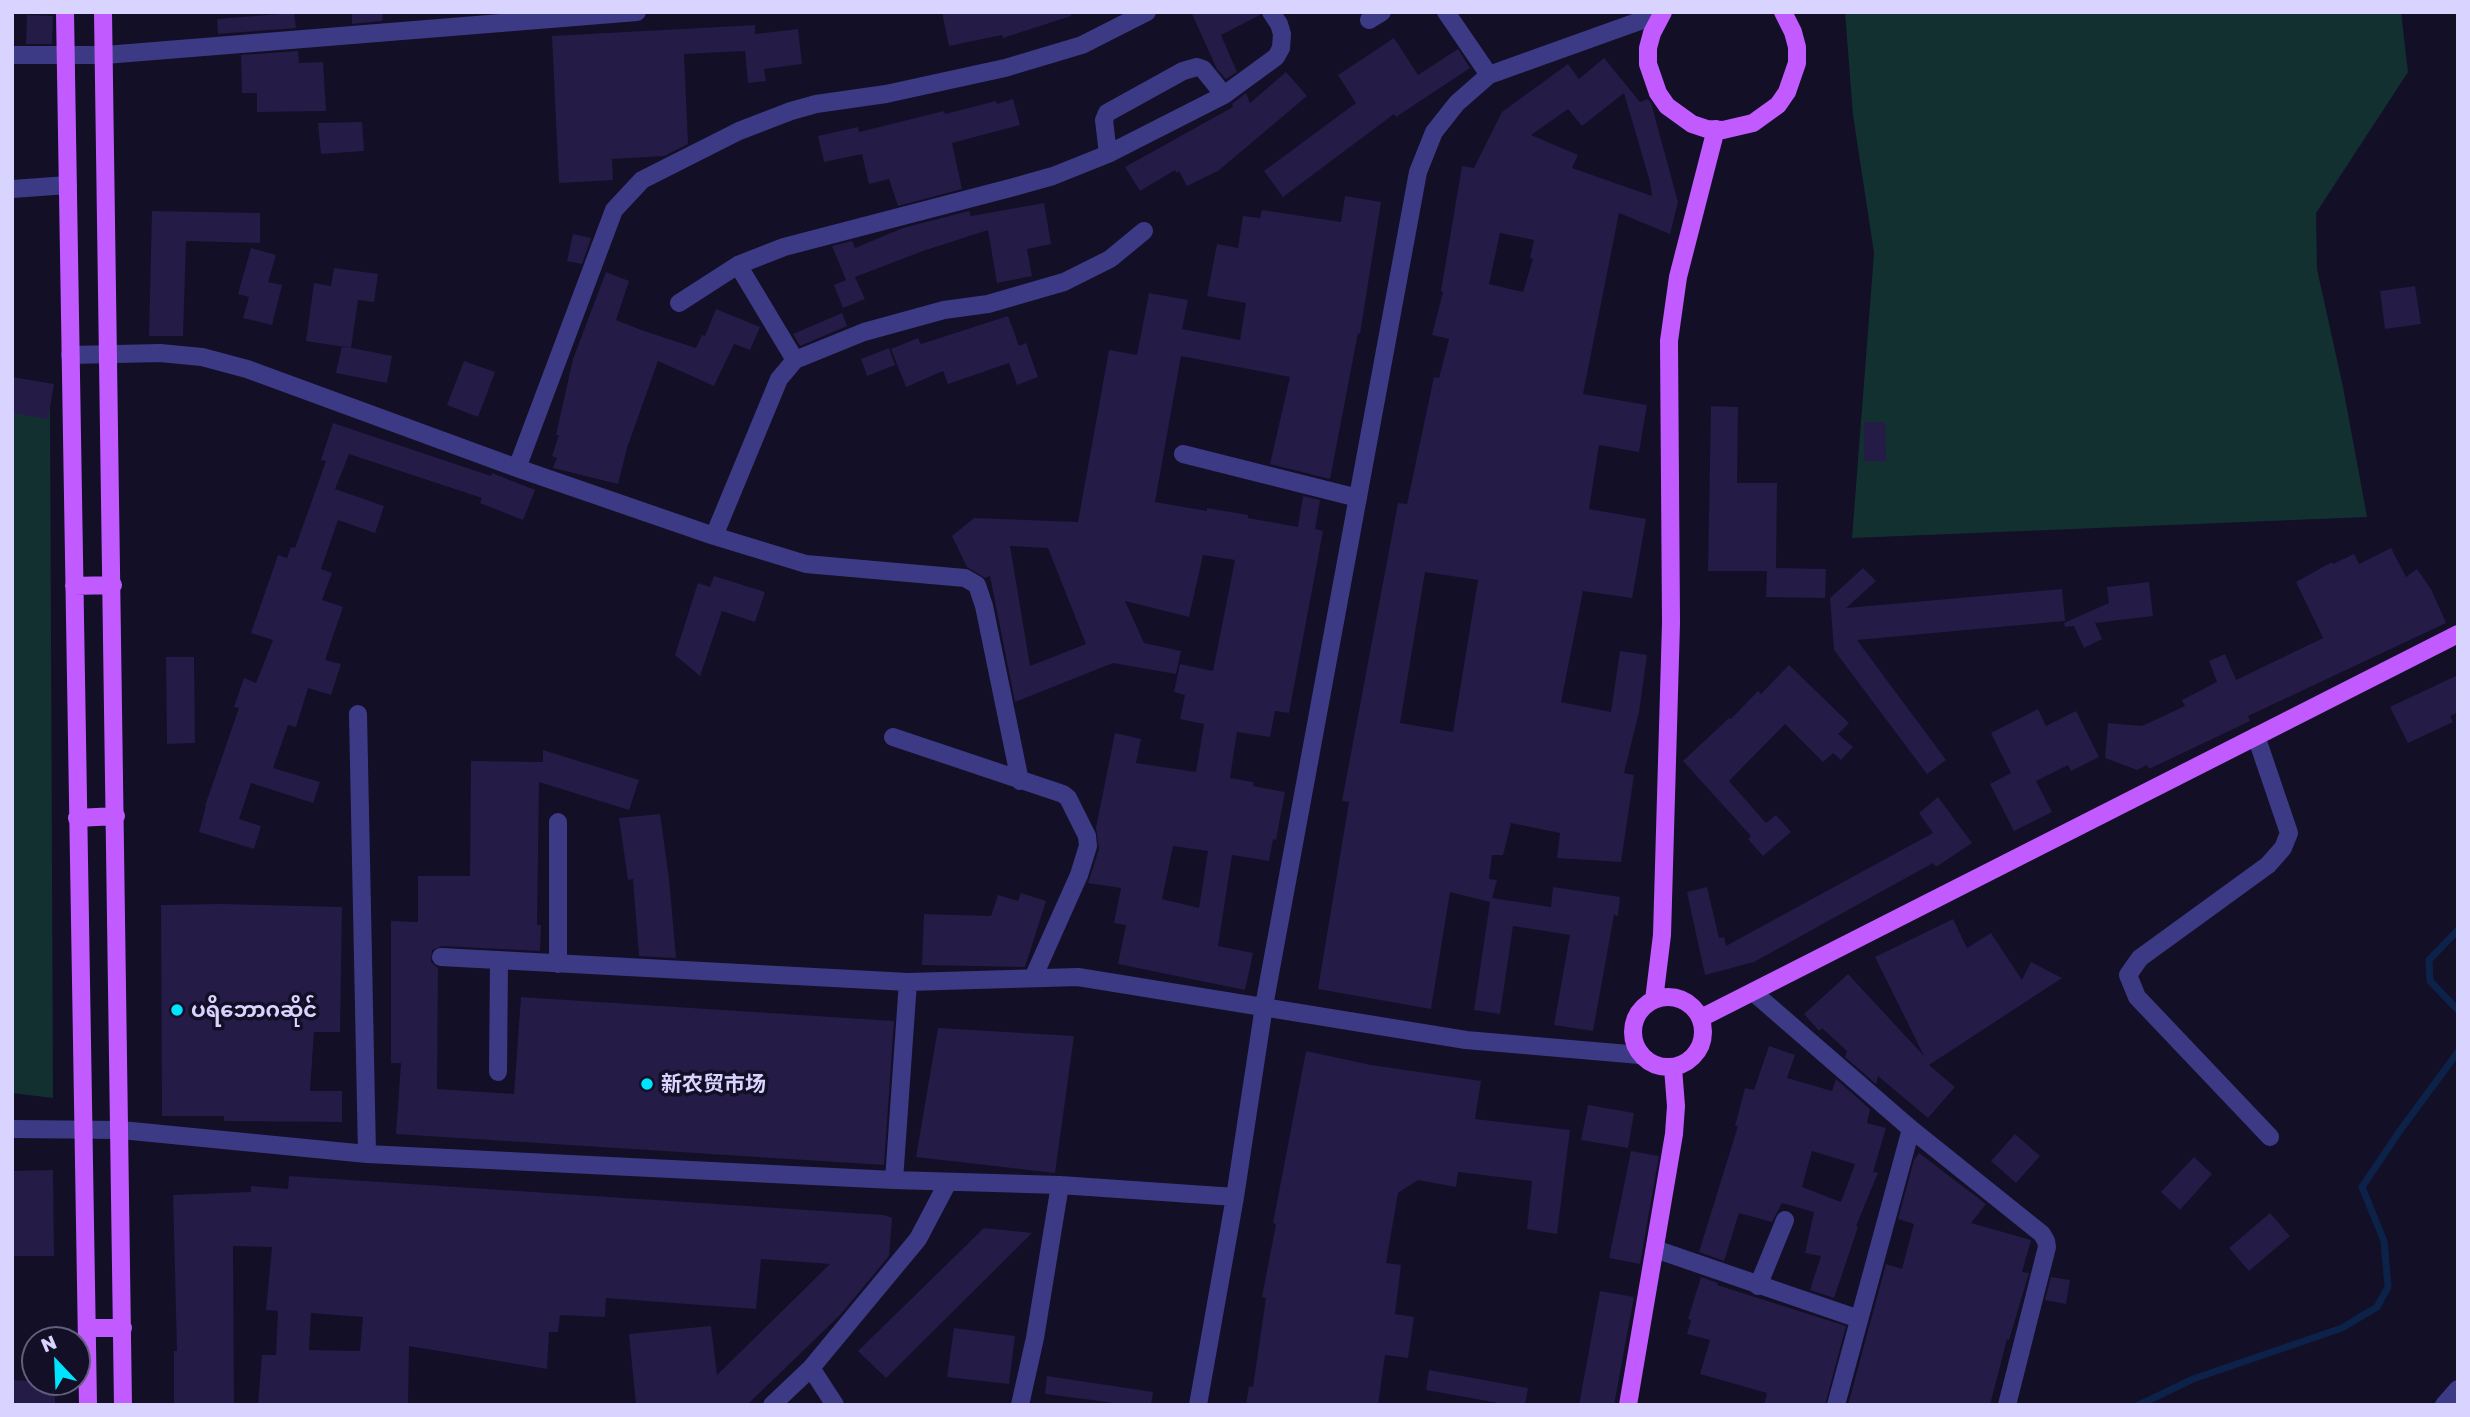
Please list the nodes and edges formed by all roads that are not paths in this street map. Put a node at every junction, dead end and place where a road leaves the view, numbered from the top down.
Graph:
1 (65, 12) edge
2 (103, 12) edge
3 (637, 12) edge
4 (1147, 12) edge
5 (1271, 12) edge
6 (1446, 12) edge
7 (1662, 12) edge
8 (1783, 12) edge
9 (1628, 18) edge
10 (12, 55) edge
11 (66, 55) junction
12 (105, 55) junction
13 (1489, 75) junction
14 (1224, 95) junction
15 (1716, 129) junction
16 (1108, 154) junction
17 (68, 185) junction
18 (12, 189) edge
19 (1144, 231) dead end
20 (738, 265) junction
21 (679, 303) dead end
22 (109, 354) junction
23 (70, 355) junction
24 (795, 360) junction
25 (1183, 454) dead end
26 (517, 468) junction
27 (1358, 498) junction
28 (714, 536) junction
29 (113, 585) junction
30 (74, 586) junction
31 (2458, 634) edge
32 (358, 714) dead end
33 (2256, 736) junction
34 (893, 737) dead end
35 (1020, 781) junction
36 (116, 816) junction
37 (77, 818) junction
38 (558, 822) dead end
39 (441, 957) dead end
40 (499, 960) junction
41 (558, 964) junction
42 (1033, 978) junction
43 (908, 982) junction
44 (1753, 992) junction
45 (1654, 1000) junction
46 (1264, 1006) junction
47 (1701, 1018) junction
48 (1640, 1055) junction
49 (1673, 1068) junction
50 (498, 1072) dead end
51 (12, 1129) edge
52 (1911, 1129) junction
53 (82, 1130) junction
54 (121, 1130) junction
55 (2270, 1137) dead end
56 (367, 1154) junction
57 (894, 1180) junction
58 (948, 1182) junction
59 (1060, 1185) junction
60 (1235, 1197) junction
61 (1785, 1220) dead end
62 (1655, 1249) junction
63 (1758, 1286) junction
64 (1859, 1319) junction
65 (88, 1326) edge
66 (91, 1328) edge
67 (123, 1328) junction
68 (811, 1368) junction
69 (2458, 1389) edge
70 (123, 1405) edge
71 (772, 1405) edge
72 (835, 1405) edge
73 (1020, 1405) edge
74 (1198, 1405) edge
75 (1628, 1405) edge
76 (1836, 1405) edge
77 (2007, 1405) edge
78 (2444, 1405) edge

1 - 11 main road
2 - 12 main road
3 - 12 street
4 - 26 street
5 - 14 street
6 - 13 street
7 - 9 street
7 - 15 main road
8 - 15 main road
9 - 13 street
10 - 11 street
11 - 12 street
11 - 17 main road
12 - 22 main road
13 - 27 street
14 - 16 street
14 - 16 street
15 - 45 main road
16 - 20 street
17 - 18 street
17 - 23 main road
19 - 24 street
20 - 21 street
20 - 24 street
22 - 23 street
22 - 26 street
22 - 29 main road
23 - 30 main road
24 - 28 street
25 - 27 street
26 - 28 street
27 - 46 street
28 - 35 street
29 - 30 main road
29 - 36 main road
30 - 37 main road
31 - 33 main road
32 - 56 street
33 - 44 main road
33 - 55 street
34 - 35 street
35 - 42 street
36 - 37 main road
36 - 54 main road
37 - 53 main road
38 - 41 street
39 - 40 street
40 - 41 street
40 - 50 street
41 - 43 street
42 - 43 street
42 - 46 street
43 - 57 street
44 - 47 main road
44 - 52 street
45 - 47 main road
45 - 48 main road
46 - 48 street
46 - 60 street
47 - 49 main road
48 - 49 main road
49 - 62 main road
51 - 53 street
52 - 64 street
52 - 77 street
53 - 54 street
53 - 65 main road
54 - 56 street
54 - 67 main road
56 - 57 street
57 - 58 street
58 - 59 street
58 - 68 street
59 - 60 street
59 - 73 street
60 - 74 street
61 - 63 street
62 - 63 street
62 - 75 main road
63 - 64 street
64 - 76 street
66 - 67 main road
67 - 70 main road
68 - 71 street
68 - 72 street
69 - 78 street

